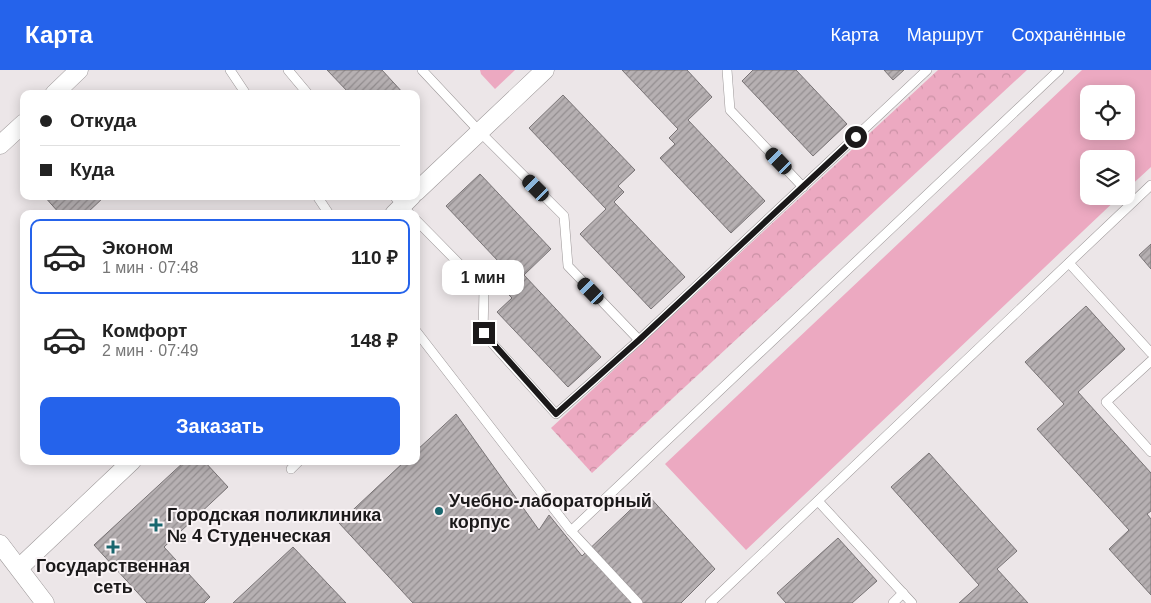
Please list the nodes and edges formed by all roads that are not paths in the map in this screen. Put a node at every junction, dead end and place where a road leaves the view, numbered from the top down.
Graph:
1 (79, 70) edge
2 (230, 70) edge
3 (288, 70) edge
4 (422, 70) edge
5 (545, 70) edge
6 (728, 70) edge
7 (927, 70) edge
8 (1059, 70) edge
9 (58, 90) edge
10 (243, 90) edge
11 (305, 90) edge
12 (20, 126) edge
13 (480, 132) junction
14 (0, 145) edge
15 (1151, 185) edge
16 (803, 187) junction
17 (420, 188) edge
18 (420, 224) edge
19 (1069, 263) junction
20 (420, 336) edge
21 (639, 340) junction
22 (1151, 353) edge
23 (1151, 361) edge
24 (1151, 452) edge
25 (128, 465) edge
26 (295, 465) edge
27 (291, 469) dead end
28 (818, 501) junction
29 (571, 531) junction
30 (0, 544) edge
31 (19, 568) junction
32 (903, 593) junction
33 (45, 603) edge
34 (638, 603) edge
35 (710, 603) edge
36 (893, 603) edge
37 (912, 603) edge

1 - 9 street
2 - 10 lane
3 - 11 lane
4 - 13 lane
5 - 13 street
6 - 16 lane
7 - 16 lane
8 - 29 lane
12 - 14 street
13 - 17 street
13 - 21 lane
15 - 19 lane
16 - 21 lane
18 - 21 lane
19 - 22 lane
19 - 28 lane
20 - 29 lane
23 - 24 lane
25 - 31 street
26 - 27 lane
28 - 32 lane
28 - 35 lane
29 - 34 lane
30 - 31 street
31 - 33 street
32 - 36 lane
32 - 37 lane

